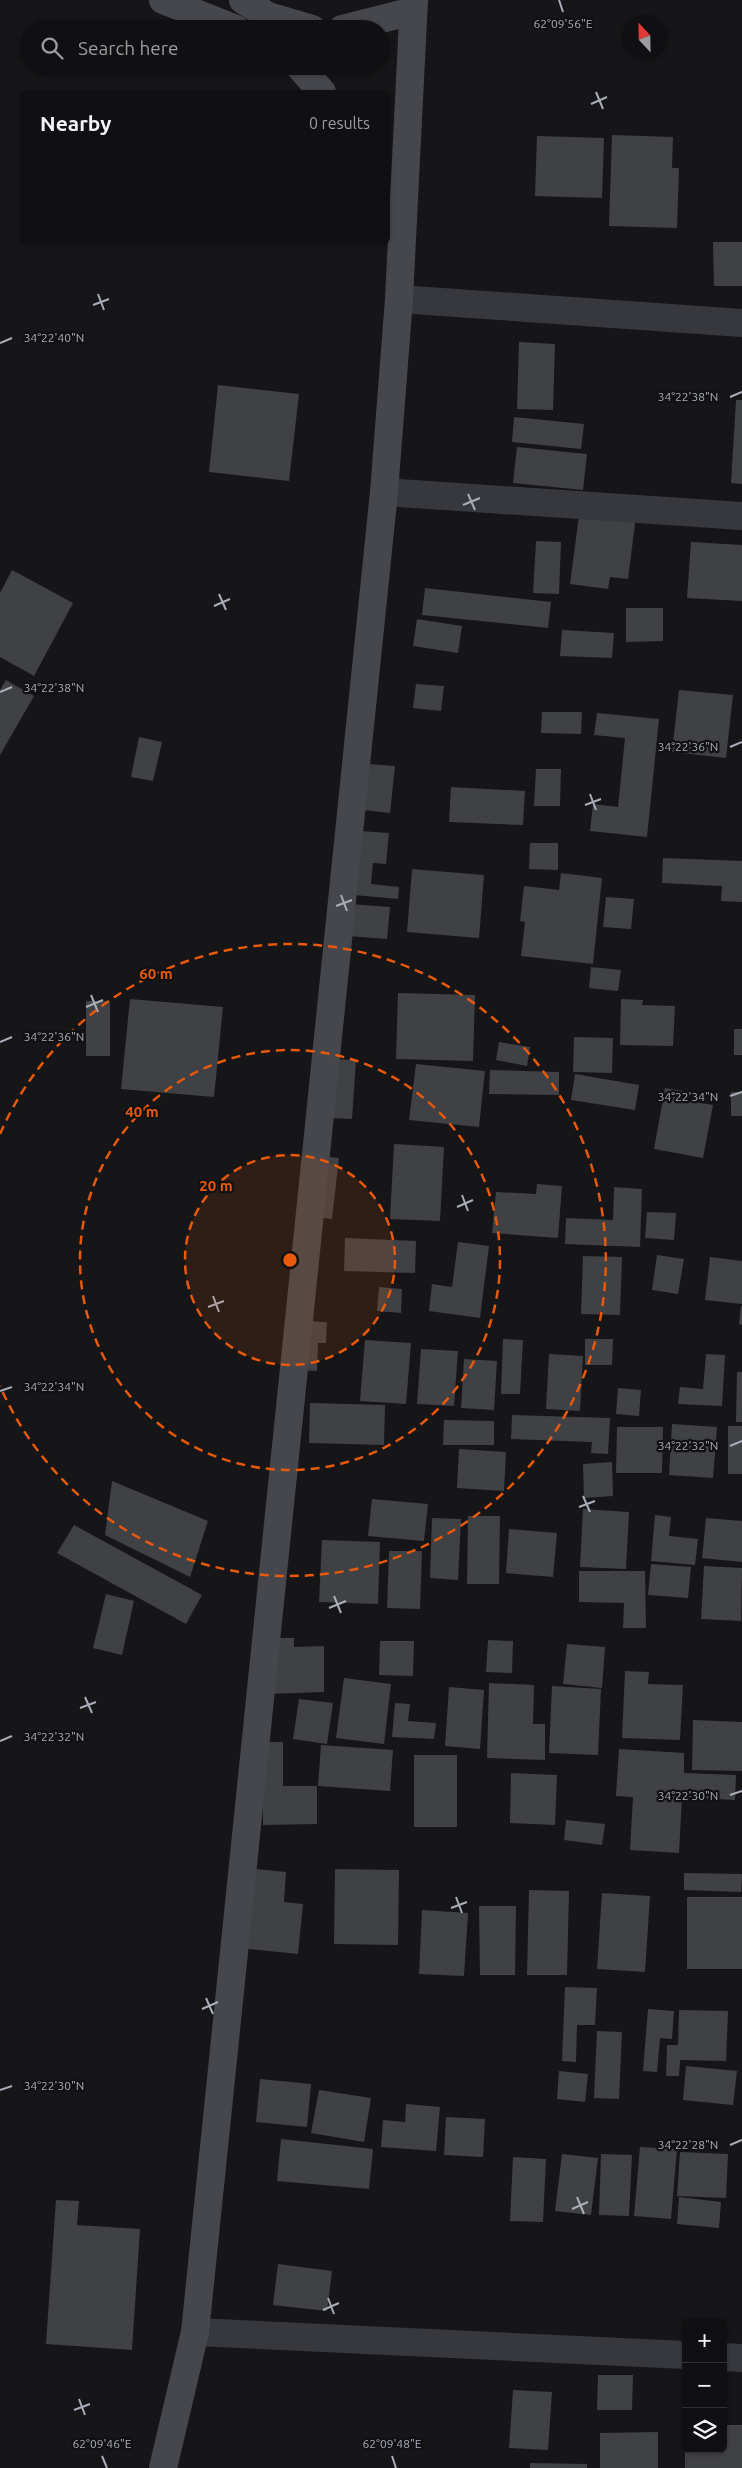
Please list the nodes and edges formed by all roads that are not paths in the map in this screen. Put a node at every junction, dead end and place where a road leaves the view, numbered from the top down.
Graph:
1 (163, 0) edge
2 (243, 0) edge
3 (414, 5) edge
4 (213, 20) edge
5 (282, 20) edge
6 (369, 20) edge
7 (307, 75) edge
8 (320, 90) edge
9 (395, 201) edge
10 (399, 299) junction
11 (742, 323) edge
12 (384, 492) junction
13 (742, 516) edge
14 (194, 2332) junction
15 (682, 2355) edge
16 (727, 2357) edge
17 (742, 2358) edge
18 (162, 2468) edge

1 - 4 street
2 - 5 street
3 - 6 street
3 - 9 street
7 - 8 street
9 - 10 street
10 - 11 street
10 - 12 street
12 - 13 street
12 - 14 street
14 - 15 street
14 - 18 street
16 - 17 street

